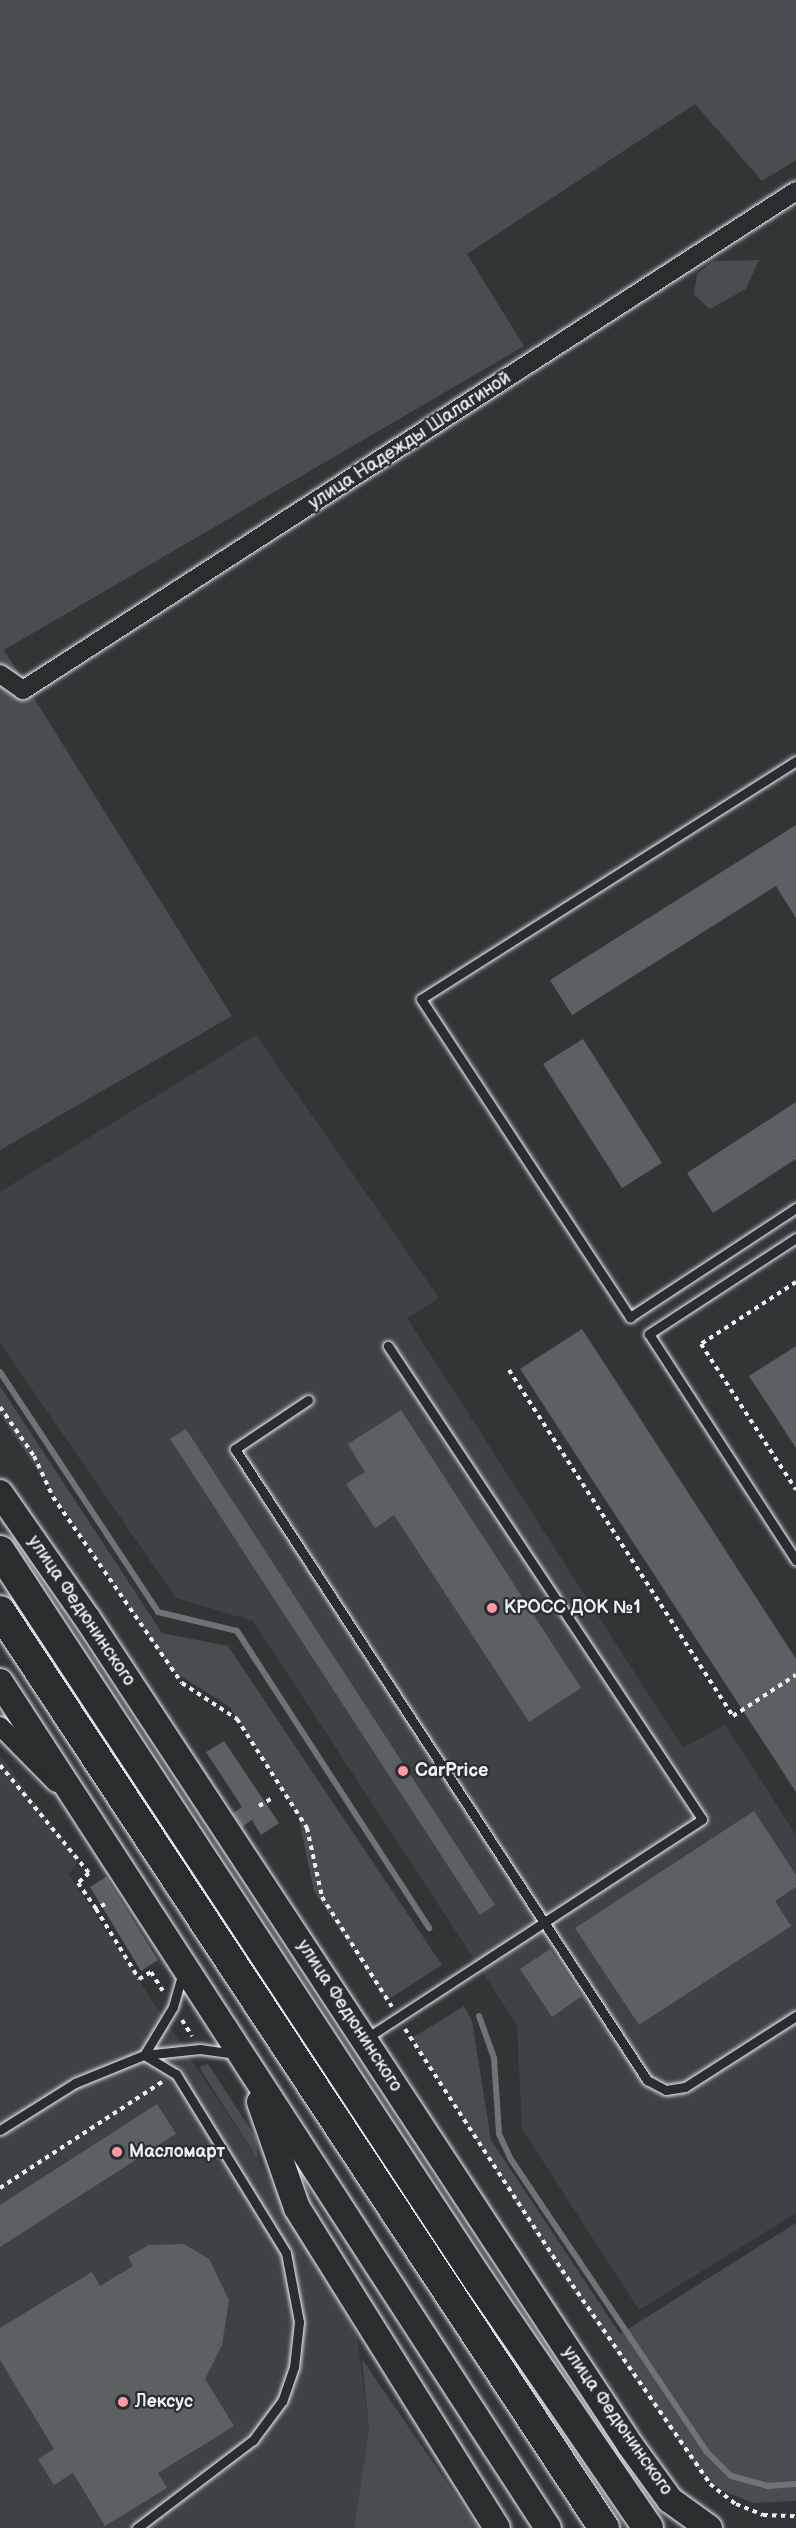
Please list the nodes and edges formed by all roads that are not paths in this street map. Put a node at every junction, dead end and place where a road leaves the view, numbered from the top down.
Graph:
1 (796, 191) edge
2 (0, 674) edge
3 (796, 761) edge
4 (796, 1208) edge
5 (796, 1238) edge
6 (388, 1346) dead end
7 (308, 1400) dead end
8 (0, 1493) edge
9 (0, 1551) edge
10 (796, 1560) edge
11 (0, 1611) edge
12 (0, 1682) edge
13 (0, 1726) edge
14 (73, 1800) junction
15 (543, 1922) junction
16 (184, 1969) junction
17 (796, 2016) edge
18 (365, 2039) junction
19 (237, 2054) junction
20 (144, 2055) junction
21 (254, 2079) junction
22 (0, 2130) edge
23 (137, 2528) edge
24 (497, 2528) edge
25 (548, 2528) edge
26 (604, 2528) edge
27 (648, 2528) edge
28 (709, 2528) edge

1 - 2 street, улица Надежды Шалагиной
3 - 4 lane
5 - 10 lane
6 - 15 lane
7 - 15 lane
8 - 18 main road, улица Федюнинского
9 - 27 highway, улица Федюнинского
11 - 26 highway
12 - 14 main road
13 - 14 street
14 - 16 main road
15 - 17 lane
15 - 18 lane
16 - 19 main road
16 - 20 lane
18 - 28 main road, улица Федюнинского
19 - 20 lane
19 - 21 main road
20 - 22 lane
20 - 23 lane
21 - 24 main road
21 - 25 main road

